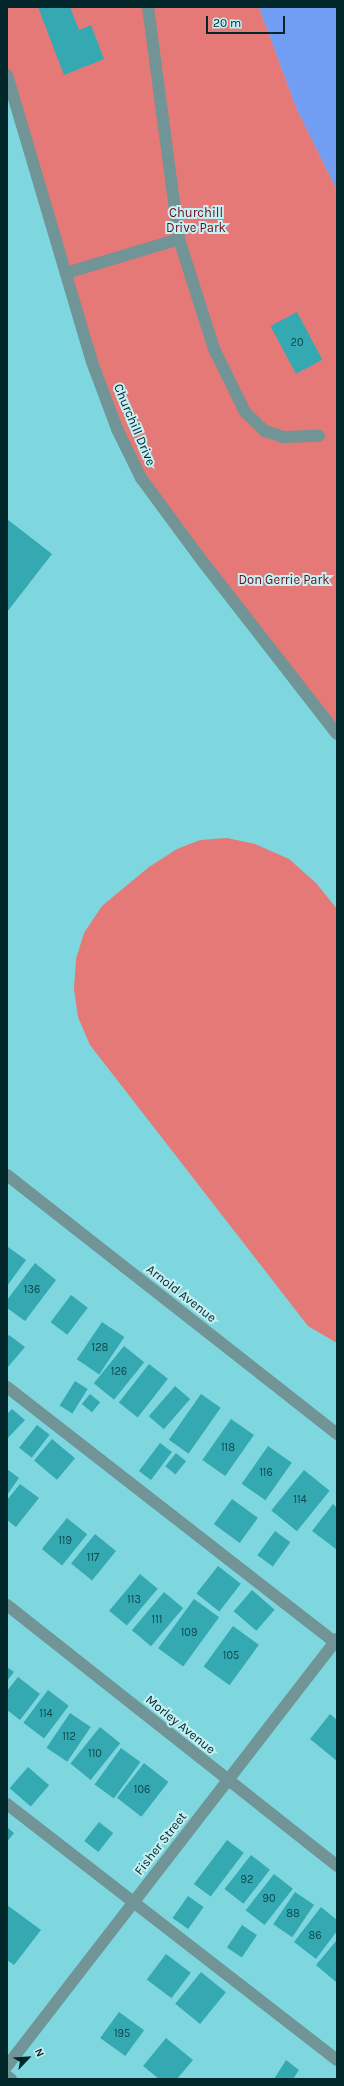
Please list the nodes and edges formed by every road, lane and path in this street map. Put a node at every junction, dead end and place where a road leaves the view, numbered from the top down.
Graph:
1 (148, 7) edge
2 (7, 75) edge
3 (179, 240) junction
4 (66, 273) junction
5 (319, 436) dead end
6 (337, 734) edge
7 (7, 1175) edge
8 (7, 1387) edge
9 (337, 1434) edge
10 (7, 1605) edge
11 (336, 1642) edge
12 (227, 1781) junction
13 (7, 1804) edge
14 (337, 1866) edge
15 (134, 1901) junction
16 (337, 2060) edge
17 (7, 2066) edge
18 (7, 2076) edge
19 (11, 2079) edge

1 - 3 street
2 - 4 street, Churchill Drive
3 - 4 street
3 - 5 street
4 - 6 street, Churchill Drive
7 - 9 street, Arnold Avenue
8 - 11 street
10 - 12 street, Morley Avenue
11 - 12 street, Fisher Street
12 - 14 street, Morley Avenue
12 - 15 street, Fisher Street
13 - 15 street
15 - 16 street
15 - 17 street, Fisher Street
18 - 19 street

